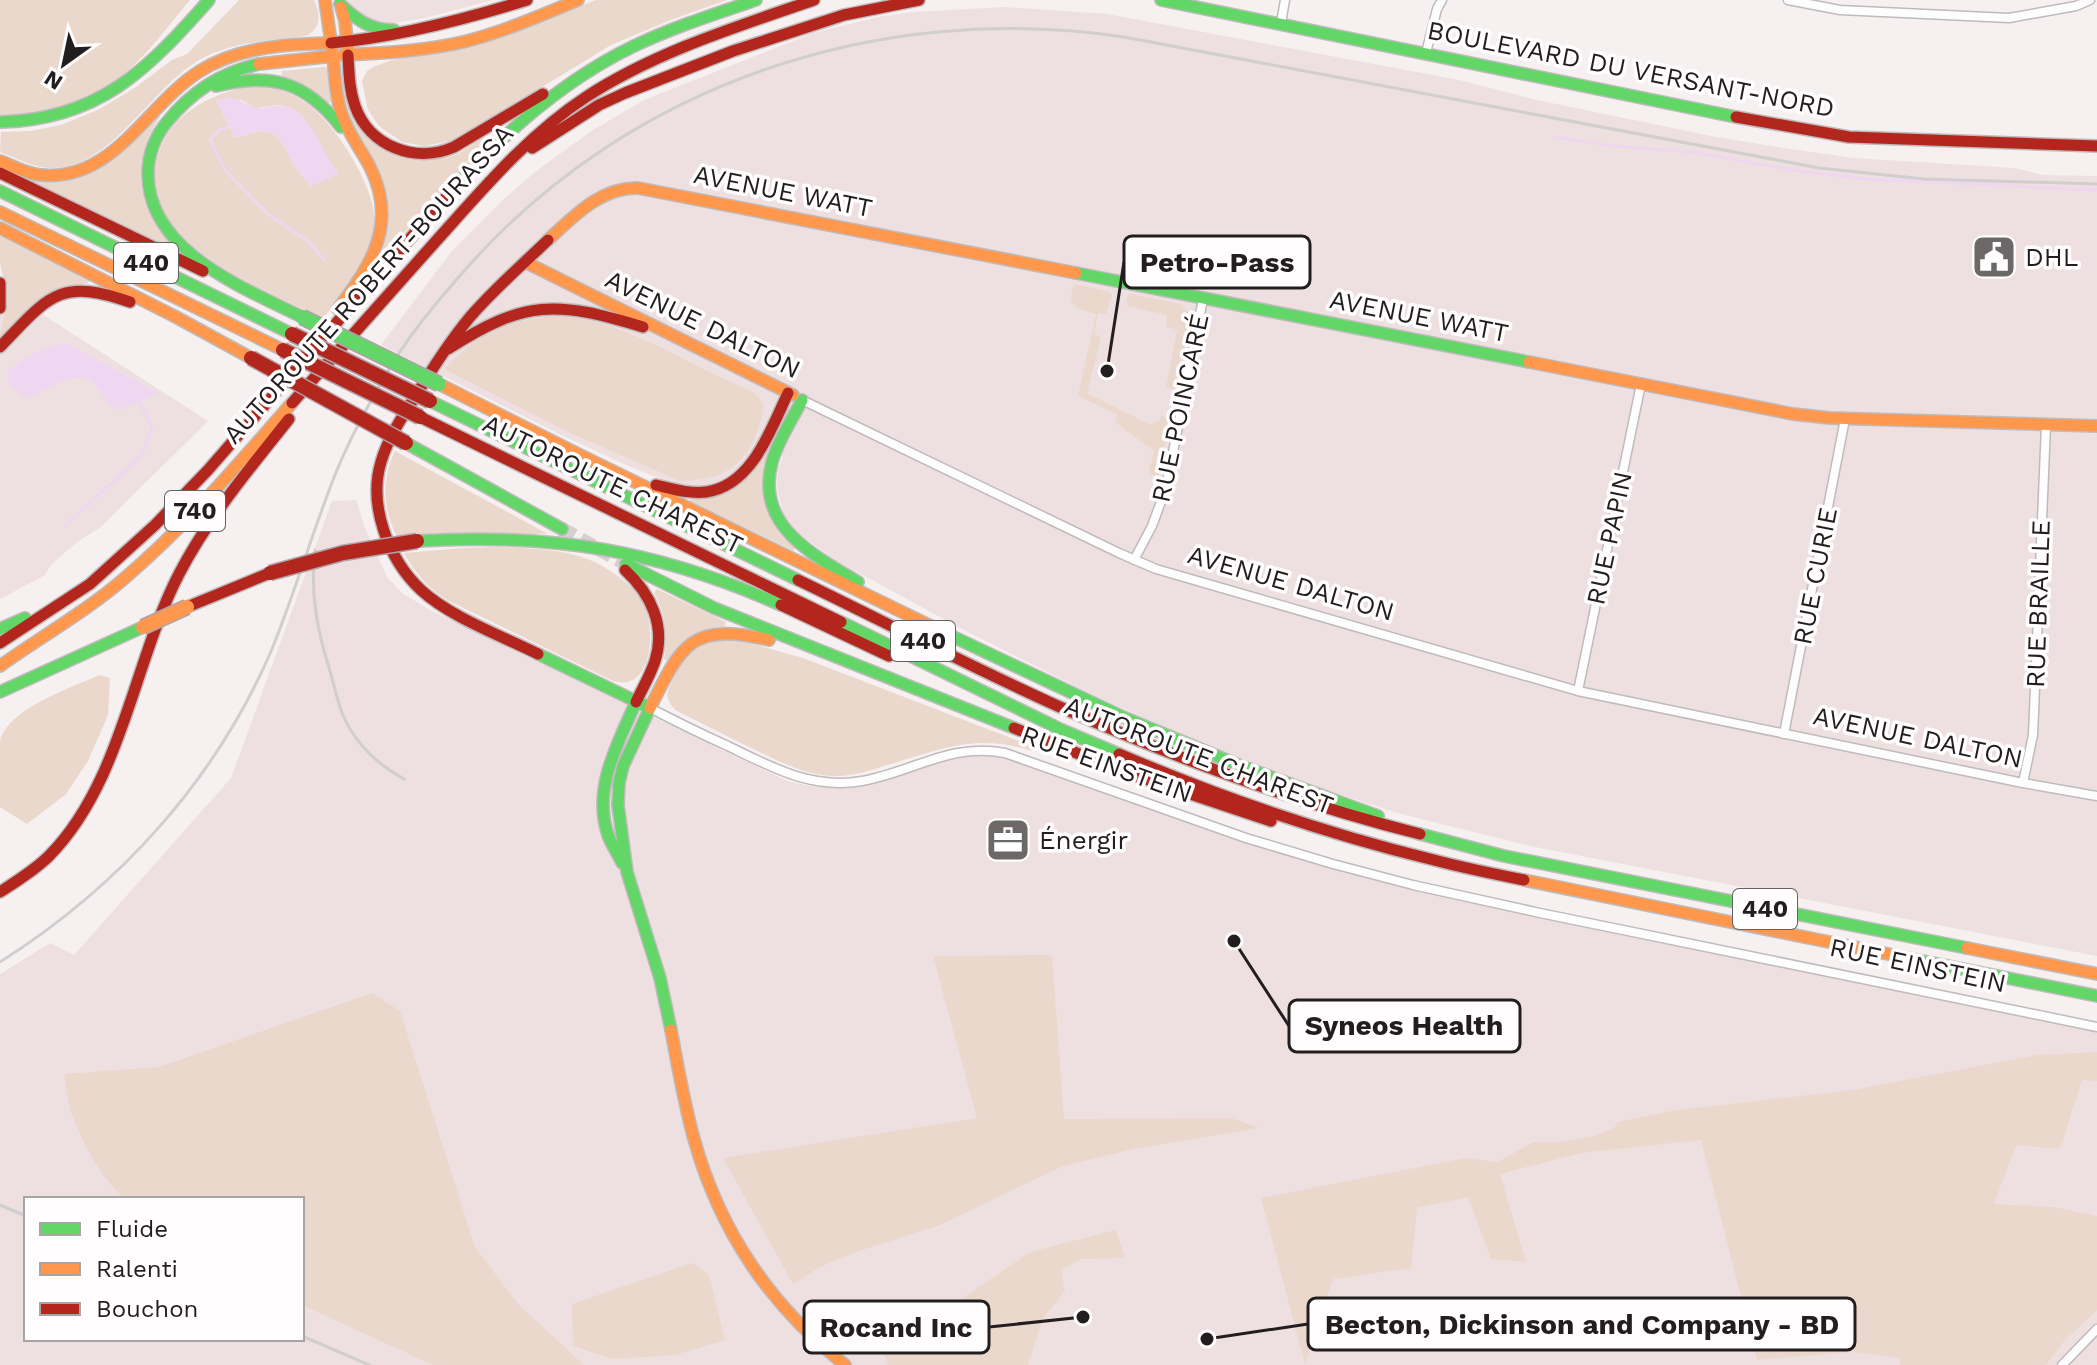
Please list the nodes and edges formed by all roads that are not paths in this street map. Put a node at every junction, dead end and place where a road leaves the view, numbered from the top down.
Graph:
1 (209, 0) edge
2 (325, 0) edge
3 (527, 0) edge
4 (578, 0) edge
5 (756, 0) edge
6 (814, 0) edge
7 (919, 0) edge
8 (1161, 0) edge
9 (1285, 0) edge
10 (1442, 0) edge
11 (1788, 0) edge
12 (2090, 0) edge
13 (904, 1) edge
14 (339, 2) edge
15 (2075, 3) edge
16 (1281, 23) junction
17 (423, 30) junction
18 (348, 48) junction
19 (332, 49) junction
20 (1426, 53) junction
21 (617, 55) junction
22 (197, 92) junction
23 (0, 122) edge
24 (2097, 146) edge
25 (363, 157) junction
26 (0, 161) edge
27 (0, 173) edge
28 (488, 183) junction
29 (0, 191) edge
30 (0, 212) edge
31 (0, 228) edge
32 (525, 262) junction
33 (0, 283) edge
34 (1203, 299) junction
35 (0, 308) edge
36 (302, 317) junction
37 (361, 325) junction
38 (211, 336) junction
39 (678, 337) junction
40 (1, 346) edge
41 (441, 354) junction
42 (1641, 384) junction
43 (788, 393) junction
44 (273, 396) junction
45 (802, 400) junction
46 (1845, 419) junction
47 (2046, 425) junction
48 (2097, 426) edge
49 (549, 438) junction
50 (562, 529) tunnel mouth
51 (1134, 560) junction
52 (59, 603) junction
53 (0, 629) edge
54 (0, 643) edge
55 (970, 645) junction
56 (0, 666) edge
57 (862, 669) junction
58 (1578, 691) junction
59 (0, 692) edge
60 (643, 705) junction
61 (1062, 730) junction
62 (1784, 734) junction
63 (2023, 783) junction
64 (2097, 796) edge
65 (1338, 834) junction
66 (1434, 839) junction
67 (0, 892) edge
68 (2097, 974) edge
69 (2097, 996) edge
70 (2097, 1027) edge
71 (2097, 1329) edge
72 (845, 1365) edge
73 (2062, 1365) edge

1 - 23 main road
2 - 19 main road
3 - 17 main road
4 - 18 main road
5 - 21 main road, AUTOROUTE ROBERT-BOURASSA / 740
6 - 28 main road, AUTOROUTE ROBERT-BOURASSA / 740
7 - 13 main road
8 - 16 main road, BOULEVARD DU VERSANT-NORD
9 - 16 street
10 - 20 street
11 - 15 street
12 - 15 street
13 - 28 main road
14 - 17 main road
14 - 18 main road
16 - 20 main road, BOULEVARD DU VERSANT-NORD
17 - 18 main road
18 - 19 main road
18 - 21 main road
19 - 22 main road
19 - 25 main road
19 - 26 main road
20 - 24 main road, BOULEVARD DU VERSANT-NORD
21 - 44 main road, AUTOROUTE ROBERT-BOURASSA / 740
22 - 25 main road
22 - 36 main road
25 - 44 main road
27 - 36 main road
28 - 37 main road, AUTOROUTE ROBERT-BOURASSA / 740
29 - 66 main road, AUTOROUTE CHAREST / 440, bridge
30 - 61 main road, AUTOROUTE CHAREST / 440, bridge
31 - 38 main road
32 - 34 main road, AVENUE WATT
32 - 39 main road, AVENUE DALTON
32 - 41 main road, RUE EINSTEIN
33 - 35 main road
34 - 42 main road, AVENUE WATT
34 - 51 street, RUE POINCARÉ
36 - 49 main road, bridge
37 - 56 main road, AUTOROUTE ROBERT-BOURASSA / 740
37 - 67 main road
38 - 40 main road
38 - 50 main road, bridge
39 - 41 main road
39 - 43 main road, AVENUE DALTON
41 - 60 main road, RUE EINSTEIN
42 - 46 main road, AVENUE WATT
42 - 58 street, RUE PAPIN
43 - 45 main road, AVENUE DALTON
43 - 49 main road
44 - 52 main road, AUTOROUTE ROBERT-BOURASSA / 740
45 - 51 street, AVENUE DALTON
45 - 55 main road
46 - 47 main road, AVENUE WATT
46 - 62 street, RUE CURIE
47 - 48 main road, AVENUE WATT
47 - 63 street, RUE BRAILLE
49 - 55 main road
51 - 58 street, AVENUE DALTON
52 - 53 main road
52 - 54 main road, AUTOROUTE ROBERT-BOURASSA / 740
55 - 66 main road
57 - 60 main road
57 - 60 main road
57 - 65 main road
58 - 62 street, AVENUE DALTON
59 - 61 main road, bridge
60 - 70 street, RUE EINSTEIN
60 - 72 main road
61 - 65 main road, AUTOROUTE CHAREST / 440
62 - 63 street, AVENUE DALTON
63 - 64 street, AVENUE DALTON
65 - 69 main road, AUTOROUTE CHAREST / 440
66 - 68 main road, AUTOROUTE CHAREST / 440
71 - 73 street

